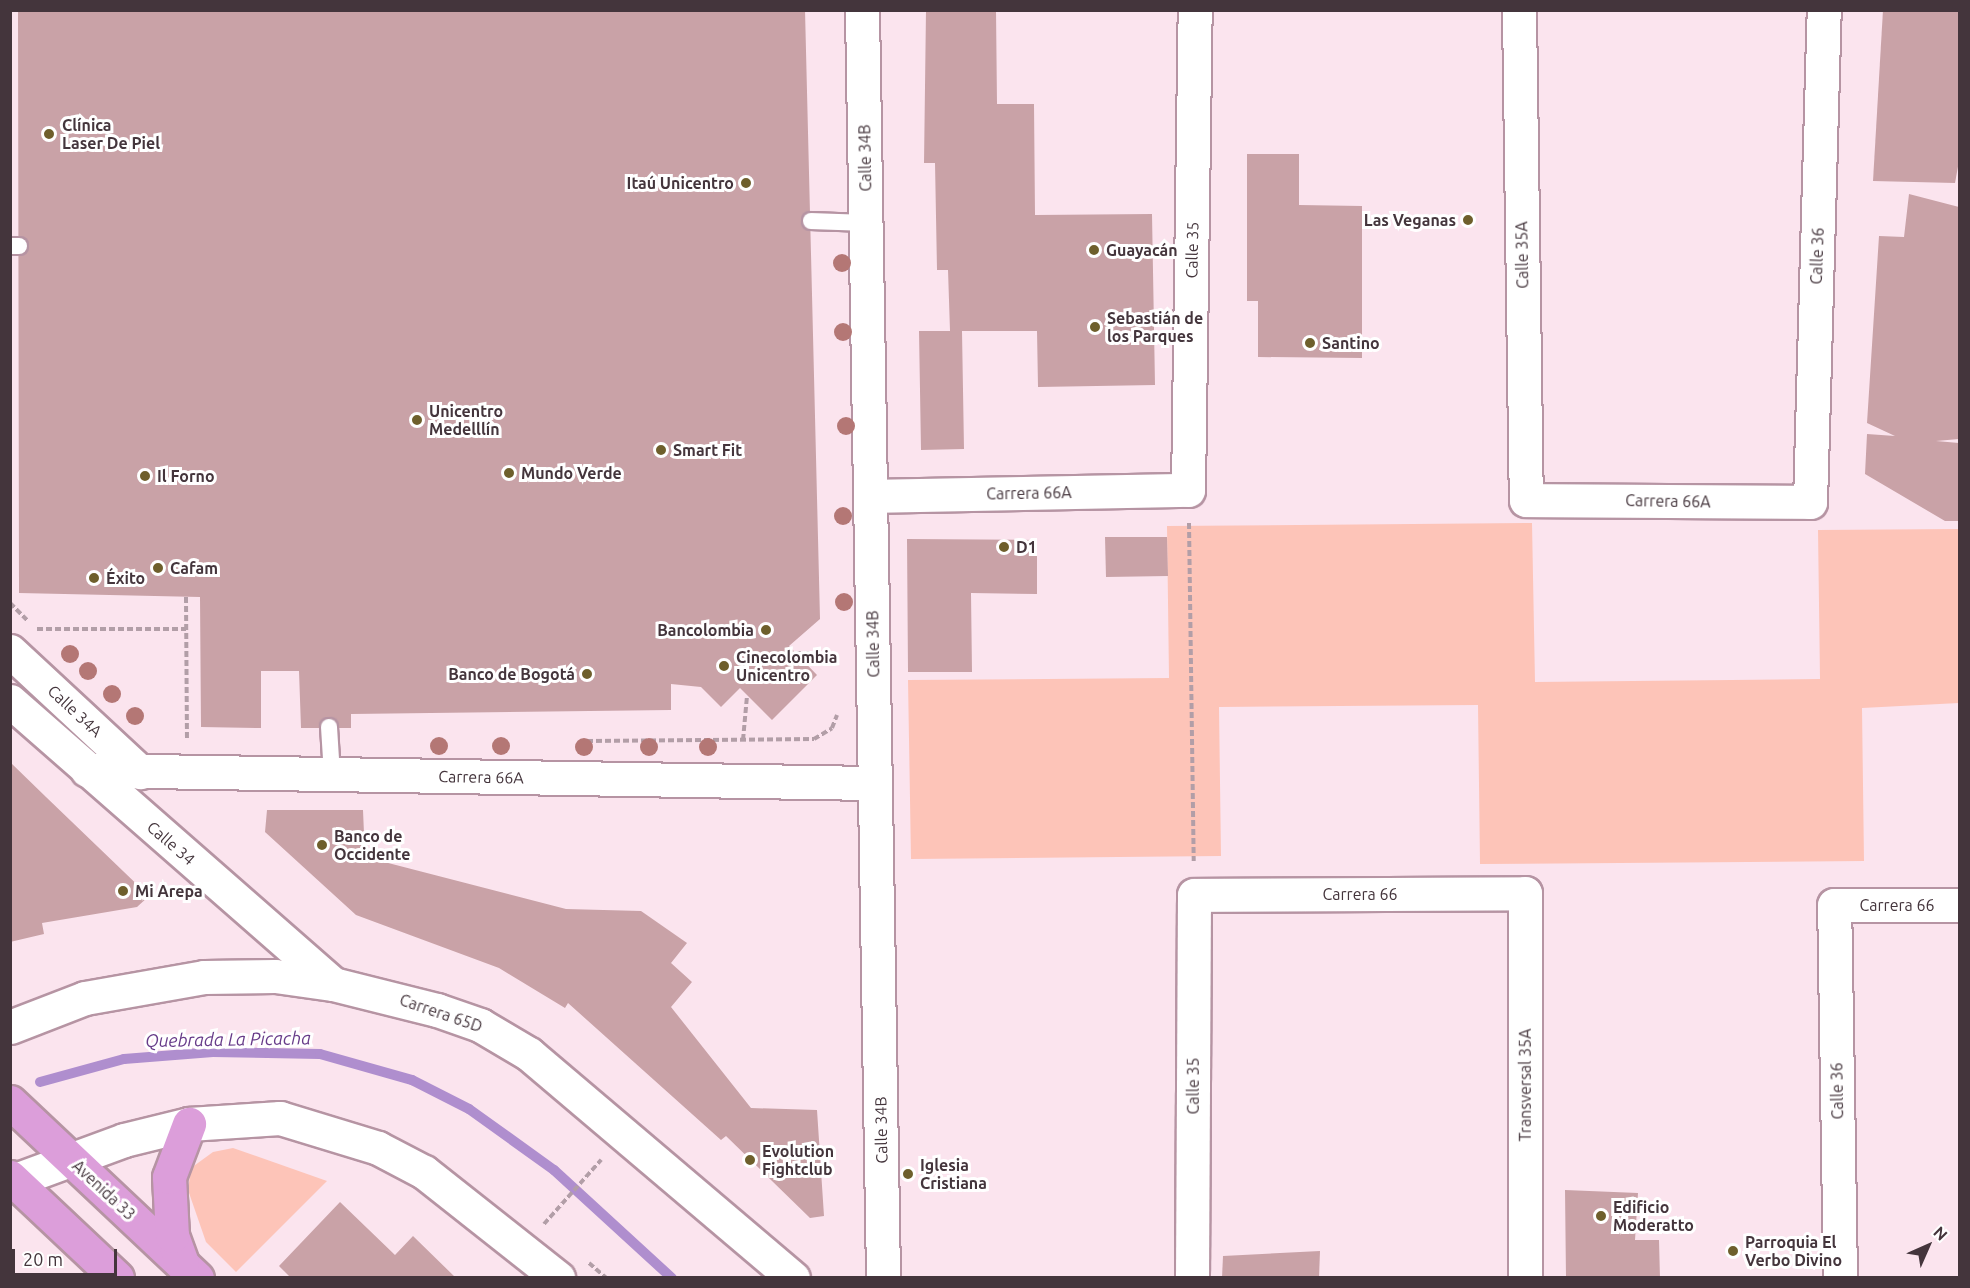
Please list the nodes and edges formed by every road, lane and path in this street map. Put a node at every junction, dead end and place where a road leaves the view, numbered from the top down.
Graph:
1 (862, 10) edge
2 (1195, 10) edge
3 (1518, 10) edge
4 (1824, 10) edge
5 (811, 221) dead end
6 (866, 223) junction
7 (1188, 490) junction
8 (871, 496) junction
9 (1526, 500) joint
10 (1810, 502) joint
11 (186, 597) dead end
12 (10, 603) edge
13 (35, 629) junction
14 (186, 629) junction
15 (11, 651) edge
16 (795, 652) dead end
17 (840, 654) dead end
18 (747, 696) dead end
19 (10, 701) edge
20 (329, 727) dead end
21 (743, 740) dead end
22 (87, 770) junction
23 (140, 772) junction
24 (187, 772) junction
25 (332, 775) junction
26 (875, 783) junction
27 (1525, 893) joint
28 (1194, 895) junction
29 (1834, 905) joint
30 (1959, 905) edge
31 (333, 984) junction
32 (10, 1027) edge
33 (10, 1102) edge
34 (189, 1124) junction
35 (606, 1154) dead end
36 (72, 1160) junction
37 (12, 1180) edge
38 (544, 1224) dead end
39 (190, 1271) edge
40 (117, 1278) edge
41 (558, 1278) edge
42 (793, 1278) edge
43 (883, 1278) edge
44 (1192, 1278) edge
45 (1525, 1278) edge
46 (1840, 1278) edge

1 - 6 street, Calle 34B
2 - 7 street, Calle 35
3 - 9 street, Calle 35A
4 - 10 street, Calle 36
5 - 6 lane
6 - 8 street, Calle 34B
7 - 8 street, Carrera 66A
7 - 28 path
8 - 26 street, Calle 34B
9 - 10 street, Carrera 66A
11 - 14 path
12 - 13 path
13 - 14 path
13 - 15 path
14 - 24 path
15 - 23 street, Calle 34A
16 - 17 path
18 - 21 path
19 - 22 street, Calle 34
20 - 25 lane
22 - 23 street, Carrera 66A
22 - 31 street, Calle 34
23 - 24 street, Carrera 66A
24 - 25 street, Carrera 66A
25 - 26 street, Carrera 66A
26 - 43 street, Calle 34B
27 - 28 street, Carrera 66
27 - 45 street, Transversal 35A
28 - 44 street, Calle 35
29 - 30 street, Carrera 66
29 - 46 street, Calle 36
31 - 32 street, Carrera 65D
31 - 42 street, Carrera 65D
33 - 36 main road, Avenida 33
34 - 36 street
34 - 39 main road
34 - 41 street
35 - 38 path
36 - 37 street
36 - 39 main road, Avenida 33
37 - 40 main road

